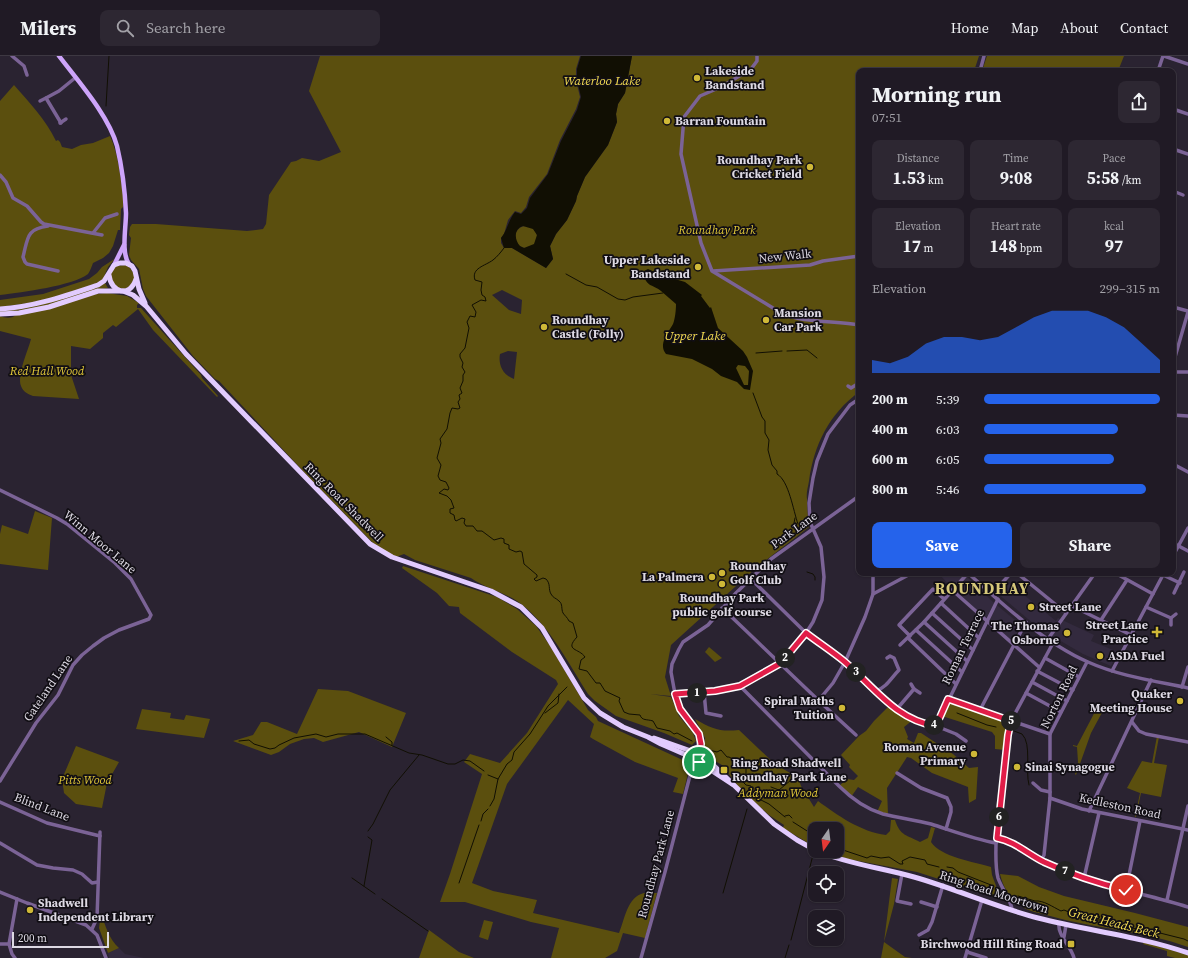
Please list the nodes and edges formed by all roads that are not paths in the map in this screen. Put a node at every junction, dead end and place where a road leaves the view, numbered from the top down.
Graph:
1 (12, 56) edge
2 (59, 56) edge
3 (984, 56) edge
4 (1164, 56) edge
5 (758, 57) edge
6 (1188, 64) edge
7 (981, 68) edge
8 (1159, 68) edge
9 (27, 75) dead end
10 (75, 78) junction
11 (46, 98) junction
12 (40, 101) dead end
13 (1176, 110) edge
14 (1188, 114) edge
15 (66, 119) dead end
16 (1176, 150) edge
17 (1188, 154) edge
18 (0, 175) edge
19 (1176, 192) edge
20 (1183, 195) dead end
21 (117, 214) dead end
22 (51, 225) junction
23 (93, 233) junction
24 (102, 235) dead end
25 (125, 243) junction
26 (856, 256) edge
27 (129, 264) junction
28 (114, 265) junction
29 (58, 271) dead end
30 (712, 271) junction
31 (108, 274) junction
32 (137, 276) junction
33 (122, 291) junction
34 (146, 306) junction
35 (1176, 308) edge
36 (0, 309) edge
37 (1188, 311) edge
38 (0, 314) edge
39 (856, 325) edge
40 (1176, 353) edge
41 (1176, 372) edge
42 (1188, 372) edge
43 (856, 385) edge
44 (848, 386) dead end
45 (856, 401) edge
46 (1176, 415) edge
47 (1188, 416) edge
48 (1176, 466) edge
49 (1188, 472) edge
50 (0, 490) edge
51 (856, 498) edge
52 (1188, 528) edge
53 (813, 529) junction
54 (1178, 546) junction
55 (1176, 550) edge
56 (1188, 551) edge
57 (1184, 572) dead end
58 (872, 576) edge
59 (906, 576) edge
60 (965, 576) edge
61 (971, 576) edge
62 (1008, 576) edge
63 (1021, 576) edge
64 (1093, 576) edge
65 (1120, 576) edge
66 (1162, 576) edge
67 (1167, 576) edge
68 (750, 578) junction
69 (1127, 580) junction
70 (1180, 583) junction
71 (952, 590) junction
72 (1174, 593) dead end
73 (873, 594) junction
74 (992, 594) junction
75 (1153, 594) junction
76 (944, 599) junction
77 (998, 599) junction
78 (941, 603) junction
79 (1072, 606) junction
80 (1146, 607) junction
81 (722, 608) junction
82 (932, 613) junction
83 (1066, 613) junction
84 (151, 614) joint
85 (1176, 614) dead end
86 (1171, 618) junction
87 (1101, 620) junction
88 (924, 622) junction
89 (987, 622) junction
90 (1026, 622) junction
91 (1171, 625) dead end
92 (916, 630) junction
93 (806, 633) junction
94 (1131, 635) junction
95 (909, 637) junction
96 (979, 638) junction
97 (1048, 639) junction
98 (1053, 643) junction
99 (900, 645) dead end
100 (1014, 646) junction
101 (973, 650) junction
102 (887, 658) dead end
103 (1044, 658) junction
104 (967, 661) junction
105 (845, 662) junction
106 (1087, 662) junction
107 (781, 663) junction
108 (1039, 667) junction
109 (1188, 667) edge
110 (1112, 671) junction
111 (962, 672) junction
112 (1037, 672) junction
113 (1079, 678) junction
114 (1151, 680) junction
115 (1032, 682) junction
116 (912, 684) dead end
117 (956, 684) junction
118 (740, 686) junction
119 (1182, 687) junction
120 (914, 688) junction
121 (1188, 688) edge
122 (1073, 690) junction
123 (876, 691) junction
124 (704, 692) junction
125 (920, 693) dead end
126 (1026, 693) junction
127 (675, 694) junction
128 (948, 699) junction
129 (818, 701) junction
130 (1067, 701) junction
131 (896, 710) junction
132 (980, 710) junction
133 (1061, 712) junction
134 (722, 716) dead end
135 (1011, 721) junction
136 (1132, 722) junction
137 (936, 726) junction
138 (1050, 734) junction
139 (856, 735) dead end
140 (966, 741) dead end
141 (1188, 742) edge
142 (697, 757) junction
143 (897, 773) dead end
144 (0, 781) edge
145 (1033, 783) dead end
146 (1050, 792) junction
147 (1050, 798) junction
148 (0, 802) edge
149 (1188, 806) edge
150 (1089, 811) junction
151 (1099, 813) junction
152 (1140, 820) junction
153 (946, 828) junction
154 (1183, 829) junction
155 (1188, 830) edge
156 (997, 838) junction
157 (0, 843) edge
158 (996, 843) junction
159 (808, 846) edge
160 (835, 858) edge
161 (1041, 861) junction
162 (902, 874) junction
163 (1084, 878) junction
164 (98, 882) junction
165 (943, 885) junction
166 (1126, 890) junction
167 (0, 892) edge
168 (17, 899) junction
169 (1008, 899) junction
170 (982, 900) junction
171 (1167, 900) junction
172 (921, 902) dead end
173 (911, 904) dead end
174 (937, 907) junction
175 (1004, 907) junction
176 (1188, 907) edge
177 (1012, 909) junction
178 (1059, 923) junction
179 (1066, 925) junction
180 (92, 929) junction
181 (919, 935) dead end
182 (1064, 937) junction
183 (0, 944) edge
184 (9, 944) junction
185 (967, 952) junction
186 (1188, 953) edge
187 (15, 958) edge
188 (106, 958) edge
189 (641, 958) edge
190 (965, 958) edge
191 (986, 958) edge
192 (1074, 958) edge

1 - 9 street
2 - 10 main road
3 - 7 street
4 - 6 street
4 - 8 street
5 - 30 street
10 - 11 street
10 - 25 main road
11 - 12 street
11 - 15 street
13 - 14 street
16 - 17 street
18 - 22 street
19 - 20 street
21 - 23 street
22 - 23 street
22 - 29 street
23 - 24 street
25 - 27 main road
25 - 28 main road
26 - 30 street, New Walk
27 - 28 highway
27 - 32 highway
28 - 31 highway
30 - 39 street
31 - 33 highway
31 - 36 highway
32 - 33 highway
32 - 34 highway, Ring Road Shadwell
33 - 34 highway, Ring Road Shadwell
33 - 38 highway
34 - 142 highway, Ring Road Shadwell
35 - 37 street
37 - 40 street
41 - 42 street
43 - 44 street
45 - 53 street
46 - 47 street
48 - 49 street
50 - 84 street, Winn Moor Lane
51 - 53 street, Park Lane
52 - 54 street
53 - 68 street, Park Lane
53 - 93 street
54 - 55 street
54 - 56 street
57 - 70 street
58 - 73 street
59 - 73 street
60 - 71 street
61 - 74 street
62 - 74 street
63 - 83 street
64 - 79 street
65 - 69 street
66 - 75 street
67 - 70 street
68 - 81 street, Park Lane
68 - 93 street
69 - 75 street
69 - 87 street
70 - 72 street
71 - 76 street
71 - 89 street
73 - 105 street
74 - 77 street
75 - 80 street
76 - 78 street
76 - 95 street
77 - 89 street, Roman Terrace
77 - 90 street
78 - 82 street
78 - 96 street
79 - 83 street
79 - 87 street
80 - 86 street
80 - 94 street
81 - 107 street
81 - 127 street, Park Lane
82 - 88 street
82 - 101 street
83 - 97 street
84 - 144 street, Gateland Lane
85 - 86 street
86 - 91 street
87 - 94 street
88 - 92 street
88 - 104 street
89 - 96 street, Roman Terrace
89 - 100 street
90 - 97 street
90 - 100 street
92 - 95 street
92 - 111 street
93 - 105 street
93 - 107 street
94 - 110 street
95 - 99 street
95 - 117 street
96 - 101 street, Roman Terrace
97 - 98 street
98 - 103 street
98 - 106 street
100 - 108 street
100 - 132 street
101 - 104 street, Roman Terrace
102 - 123 street
103 - 108 street
103 - 113 street
104 - 111 street, Roman Terrace
105 - 123 street
105 - 129 street
106 - 110 street
106 - 113 street, Norton Road
107 - 118 street
107 - 129 street
108 - 112 street
109 - 119 street
110 - 114 street
111 - 117 street, Roman Terrace
112 - 115 street
112 - 122 street
113 - 122 street, Norton Road
114 - 119 street
114 - 136 street
115 - 126 street
115 - 130 street
116 - 120 street
117 - 128 street, Roman Terrace
118 - 124 street
118 - 153 street
119 - 121 street
120 - 125 street
120 - 131 street
122 - 130 street, Norton Road
123 - 131 street
124 - 127 street
124 - 134 street
126 - 133 street
126 - 135 street
127 - 142 street, Park Lane
128 - 132 street
128 - 137 street, Roman Terrace
129 - 139 street
130 - 133 street, Norton Road
131 - 137 street
132 - 135 street
133 - 138 street, Norton Road
135 - 138 street
135 - 156 street
136 - 141 street
136 - 150 street
137 - 140 street
138 - 146 street, Norton Road
142 - 159 highway, Ring Road Moortown
142 - 189 street, Roundhay Park Lane
143 - 153 street
145 - 146 street
146 - 147 street, Norton Road
147 - 150 street, Kedleston Road
147 - 161 street, Norton Road
148 - 164 street, Blind Lane
149 - 154 street
150 - 151 street, Kedleston Road
151 - 152 street, Kedleston Road
151 - 163 street
152 - 154 street, Kedleston Road
152 - 166 street
153 - 158 street
154 - 155 street, Kedleston Road
154 - 171 street
156 - 158 street
156 - 161 street
157 - 164 street
158 - 169 street
160 - 162 highway, Ring Road Moortown
161 - 163 street
162 - 165 highway, Ring Road Moortown
162 - 173 street
163 - 166 street
164 - 180 street
165 - 170 highway, Ring Road Moortown
165 - 174 street
166 - 171 street
167 - 168 street
168 - 180 street
168 - 184 street
169 - 175 street
169 - 177 street
170 - 175 highway, Ring Road Moortown
170 - 185 street
171 - 176 street
172 - 174 street
174 - 181 street
175 - 177 highway, Ring Road Moortown
177 - 178 highway, Ring Road Moortown
178 - 179 highway, Ring Road Moortown
178 - 182 street
179 - 182 street
179 - 186 highway, Ring Road Moortown
180 - 188 street
182 - 192 street
183 - 184 street
184 - 187 street
185 - 190 street
185 - 191 street

